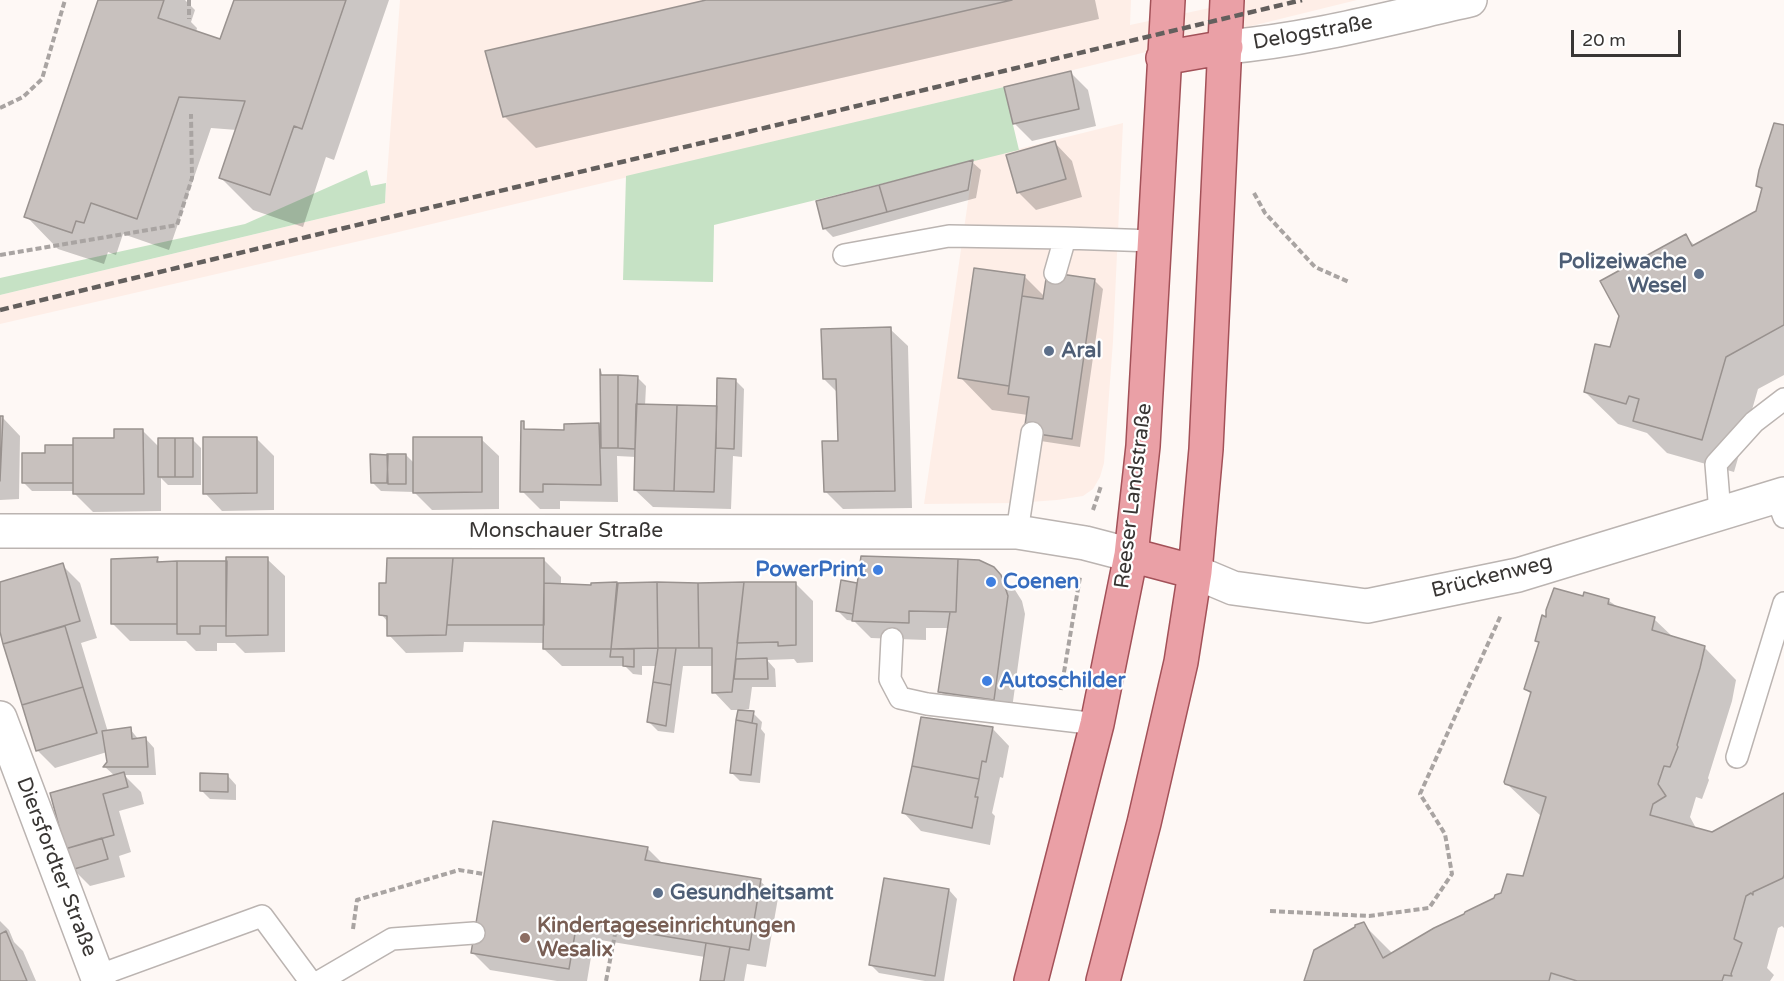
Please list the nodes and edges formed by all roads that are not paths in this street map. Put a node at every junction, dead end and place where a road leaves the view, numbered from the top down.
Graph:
1 (1168, 0) edge
2 (1227, 0) edge
3 (1470, 0) edge
4 (1226, 47) junction
5 (1163, 58) junction
6 (1065, 238) junction
7 (1154, 242) junction
8 (844, 255) dead end
9 (1054, 273) dead end
10 (1784, 399) edge
11 (1032, 433) dead end
12 (1781, 502) edge
13 (1720, 513) junction
14 (0, 531) edge
15 (1017, 532) junction
16 (1131, 555) junction
17 (1195, 572) junction
18 (1784, 603) edge
19 (892, 639) dead end
20 (0, 718) edge
21 (1097, 724) junction
22 (1737, 757) dead end
23 (474, 933) dead end
24 (98, 979) edge
25 (310, 981) edge
26 (320, 981) edge
27 (1031, 981) edge
28 (1103, 981) edge

1 - 5 main road, Reeser Landstraße
2 - 4 main road
3 - 4 street, Delogstraße
4 - 5 main road
4 - 17 main road
5 - 7 main road, Reeser Landstraße
6 - 7 lane
6 - 8 lane
6 - 9 lane
7 - 16 main road, Reeser Landstraße
10 - 13 lane
11 - 15 lane
12 - 13 street, Brückenweg
13 - 17 street, Brückenweg
14 - 15 street, Monschauer Straße
15 - 16 street, Monschauer Straße
16 - 17 main road
16 - 21 main road, Reeser Landstraße
17 - 28 main road
18 - 22 lane
19 - 21 lane
20 - 24 street, Diersfordter Straße
21 - 27 main road, Reeser Landstraße
23 - 26 lane
24 - 25 lane

